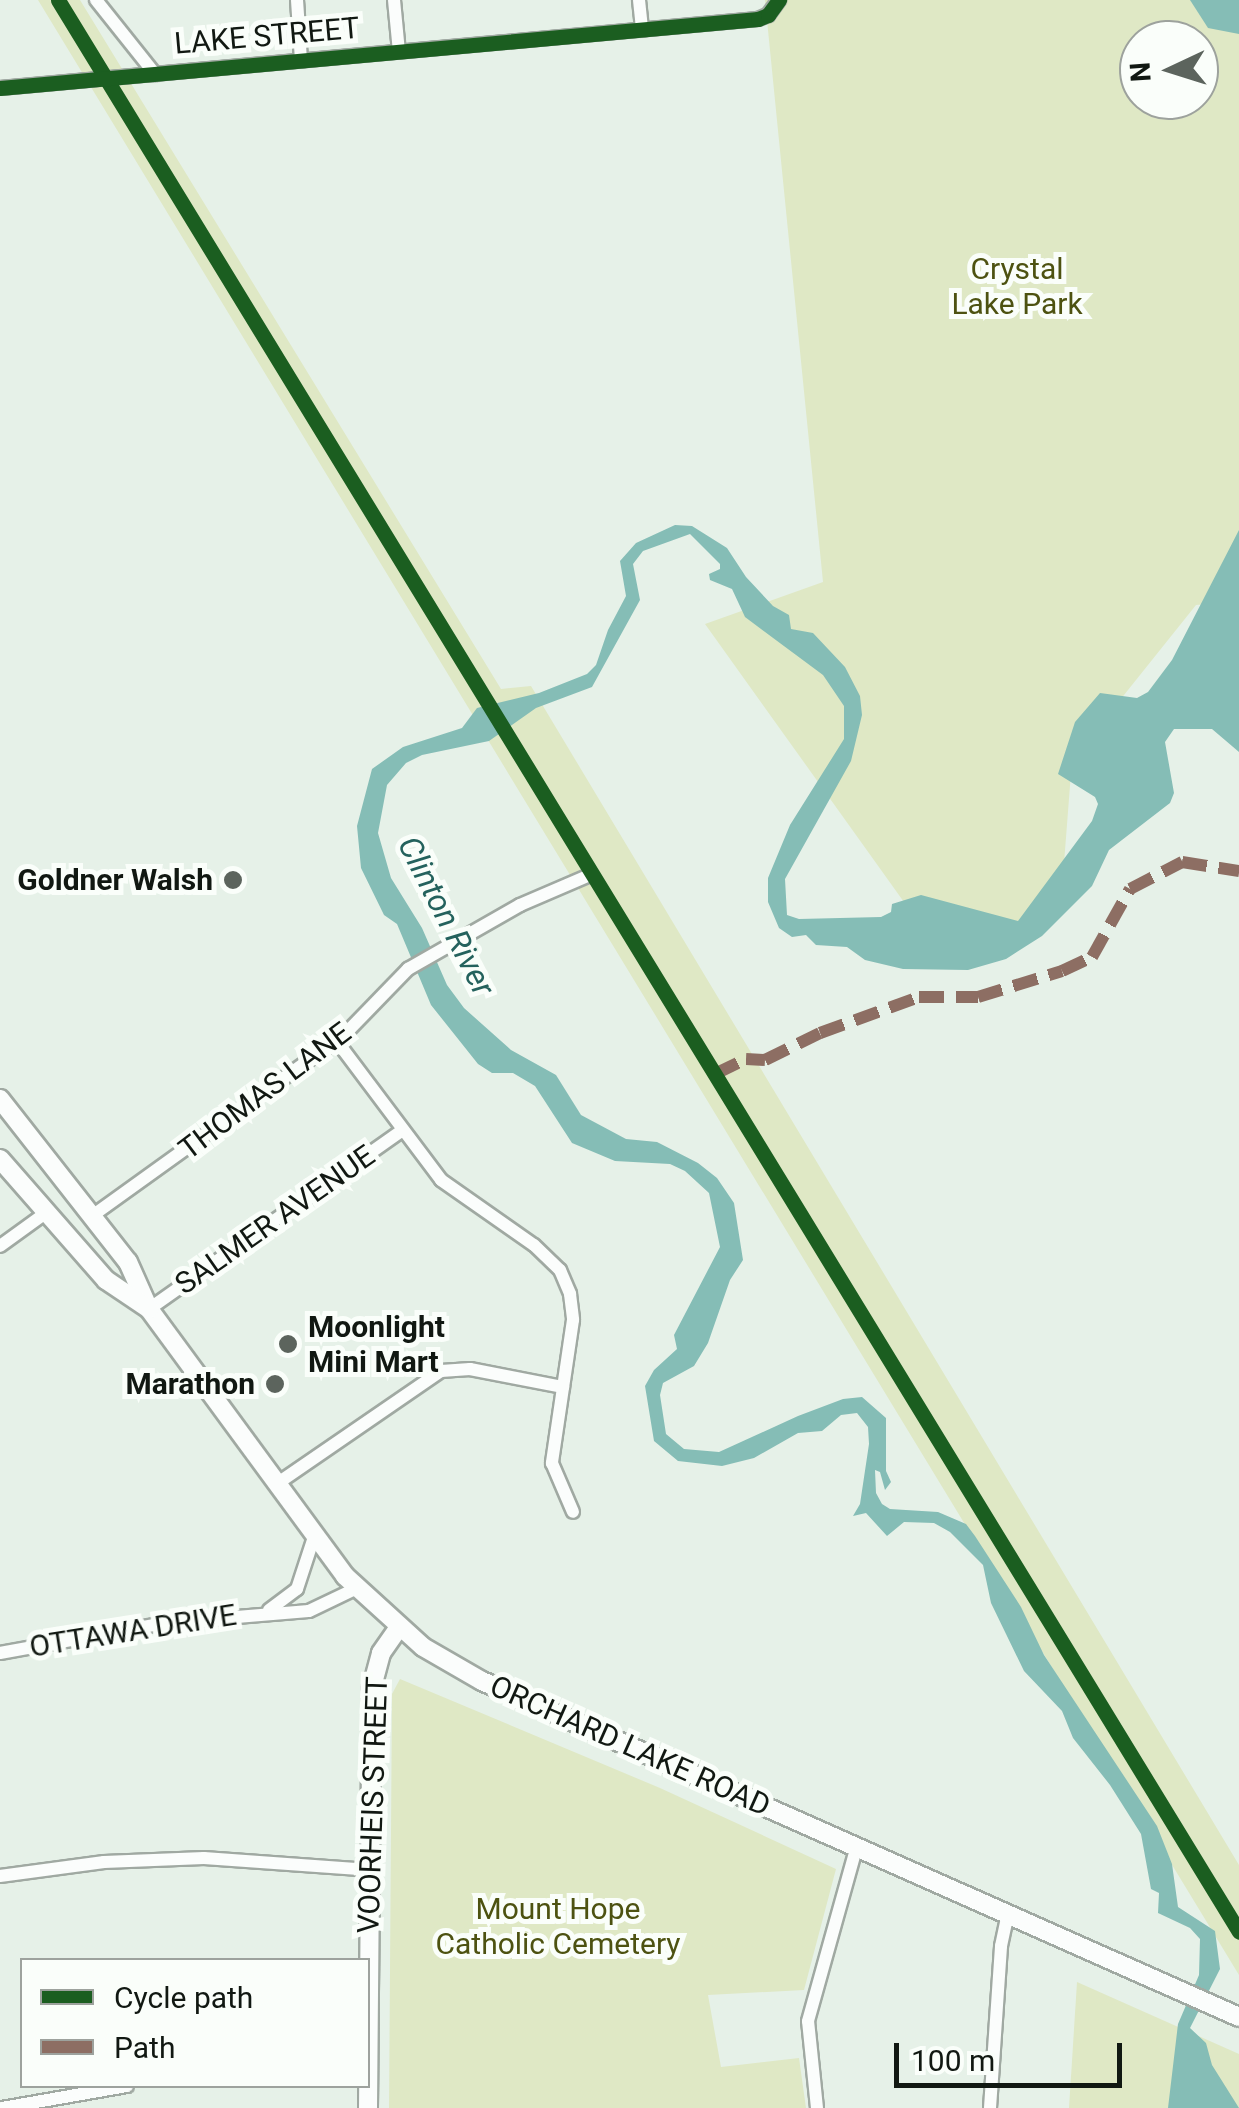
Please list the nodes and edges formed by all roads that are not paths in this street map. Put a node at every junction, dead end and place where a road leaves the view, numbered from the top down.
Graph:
1 (96, 0) edge
2 (298, 0) edge
3 (394, 0) edge
4 (639, 0) edge
5 (776, 4) edge
6 (642, 30) junction
7 (400, 52) junction
8 (301, 61) junction
9 (155, 74) junction
10 (0, 88) edge
11 (590, 876) dead end
12 (336, 1040) junction
13 (0, 1099) edge
14 (401, 1131) junction
15 (0, 1159) edge
16 (47, 1212) junction
17 (92, 1216) junction
18 (0, 1246) edge
19 (150, 1309) junction
20 (563, 1387) junction
21 (278, 1483) junction
22 (573, 1512) dead end
23 (314, 1534) junction
24 (356, 1588) junction
25 (267, 1611) junction
26 (398, 1627) junction
27 (0, 1653) edge
28 (857, 1846) junction
29 (370, 1870) junction
30 (0, 1876) edge
31 (1008, 1912) junction
32 (369, 1958) edge
33 (1239, 2017) edge
34 (115, 2088) edge
35 (2, 2108) edge
36 (817, 2108) edge
37 (990, 2108) edge

1 - 9 street
2 - 8 street
3 - 7 street
4 - 6 street
5 - 6 street, LAKE STREET
6 - 7 street, LAKE STREET
7 - 8 street, LAKE STREET
8 - 9 street, LAKE STREET
9 - 10 street, LAKE STREET
11 - 12 street, THOMAS LANE
12 - 14 street
12 - 17 street, THOMAS LANE
13 - 17 main road, ORCHARD LAKE ROAD
14 - 19 street, SALMER AVENUE
14 - 20 street
15 - 16 main road, ORCHARD LAKE ROAD
16 - 18 street
16 - 19 main road, ORCHARD LAKE ROAD
17 - 19 main road, ORCHARD LAKE ROAD
19 - 21 main road, ORCHARD LAKE ROAD
20 - 21 street
20 - 22 street
21 - 23 main road, ORCHARD LAKE ROAD
23 - 24 main road, ORCHARD LAKE ROAD
23 - 25 street, OTTAWA DRIVE
24 - 25 street, OTTAWA DRIVE
24 - 26 main road, ORCHARD LAKE ROAD
25 - 27 street, OTTAWA DRIVE
26 - 28 main road, ORCHARD LAKE ROAD
26 - 29 main road, VOORHEIS STREET
28 - 31 main road, ORCHARD LAKE ROAD
28 - 36 street
29 - 30 street
29 - 32 main road, VOORHEIS STREET
31 - 33 main road, ORCHARD LAKE ROAD
31 - 37 street
34 - 35 street

